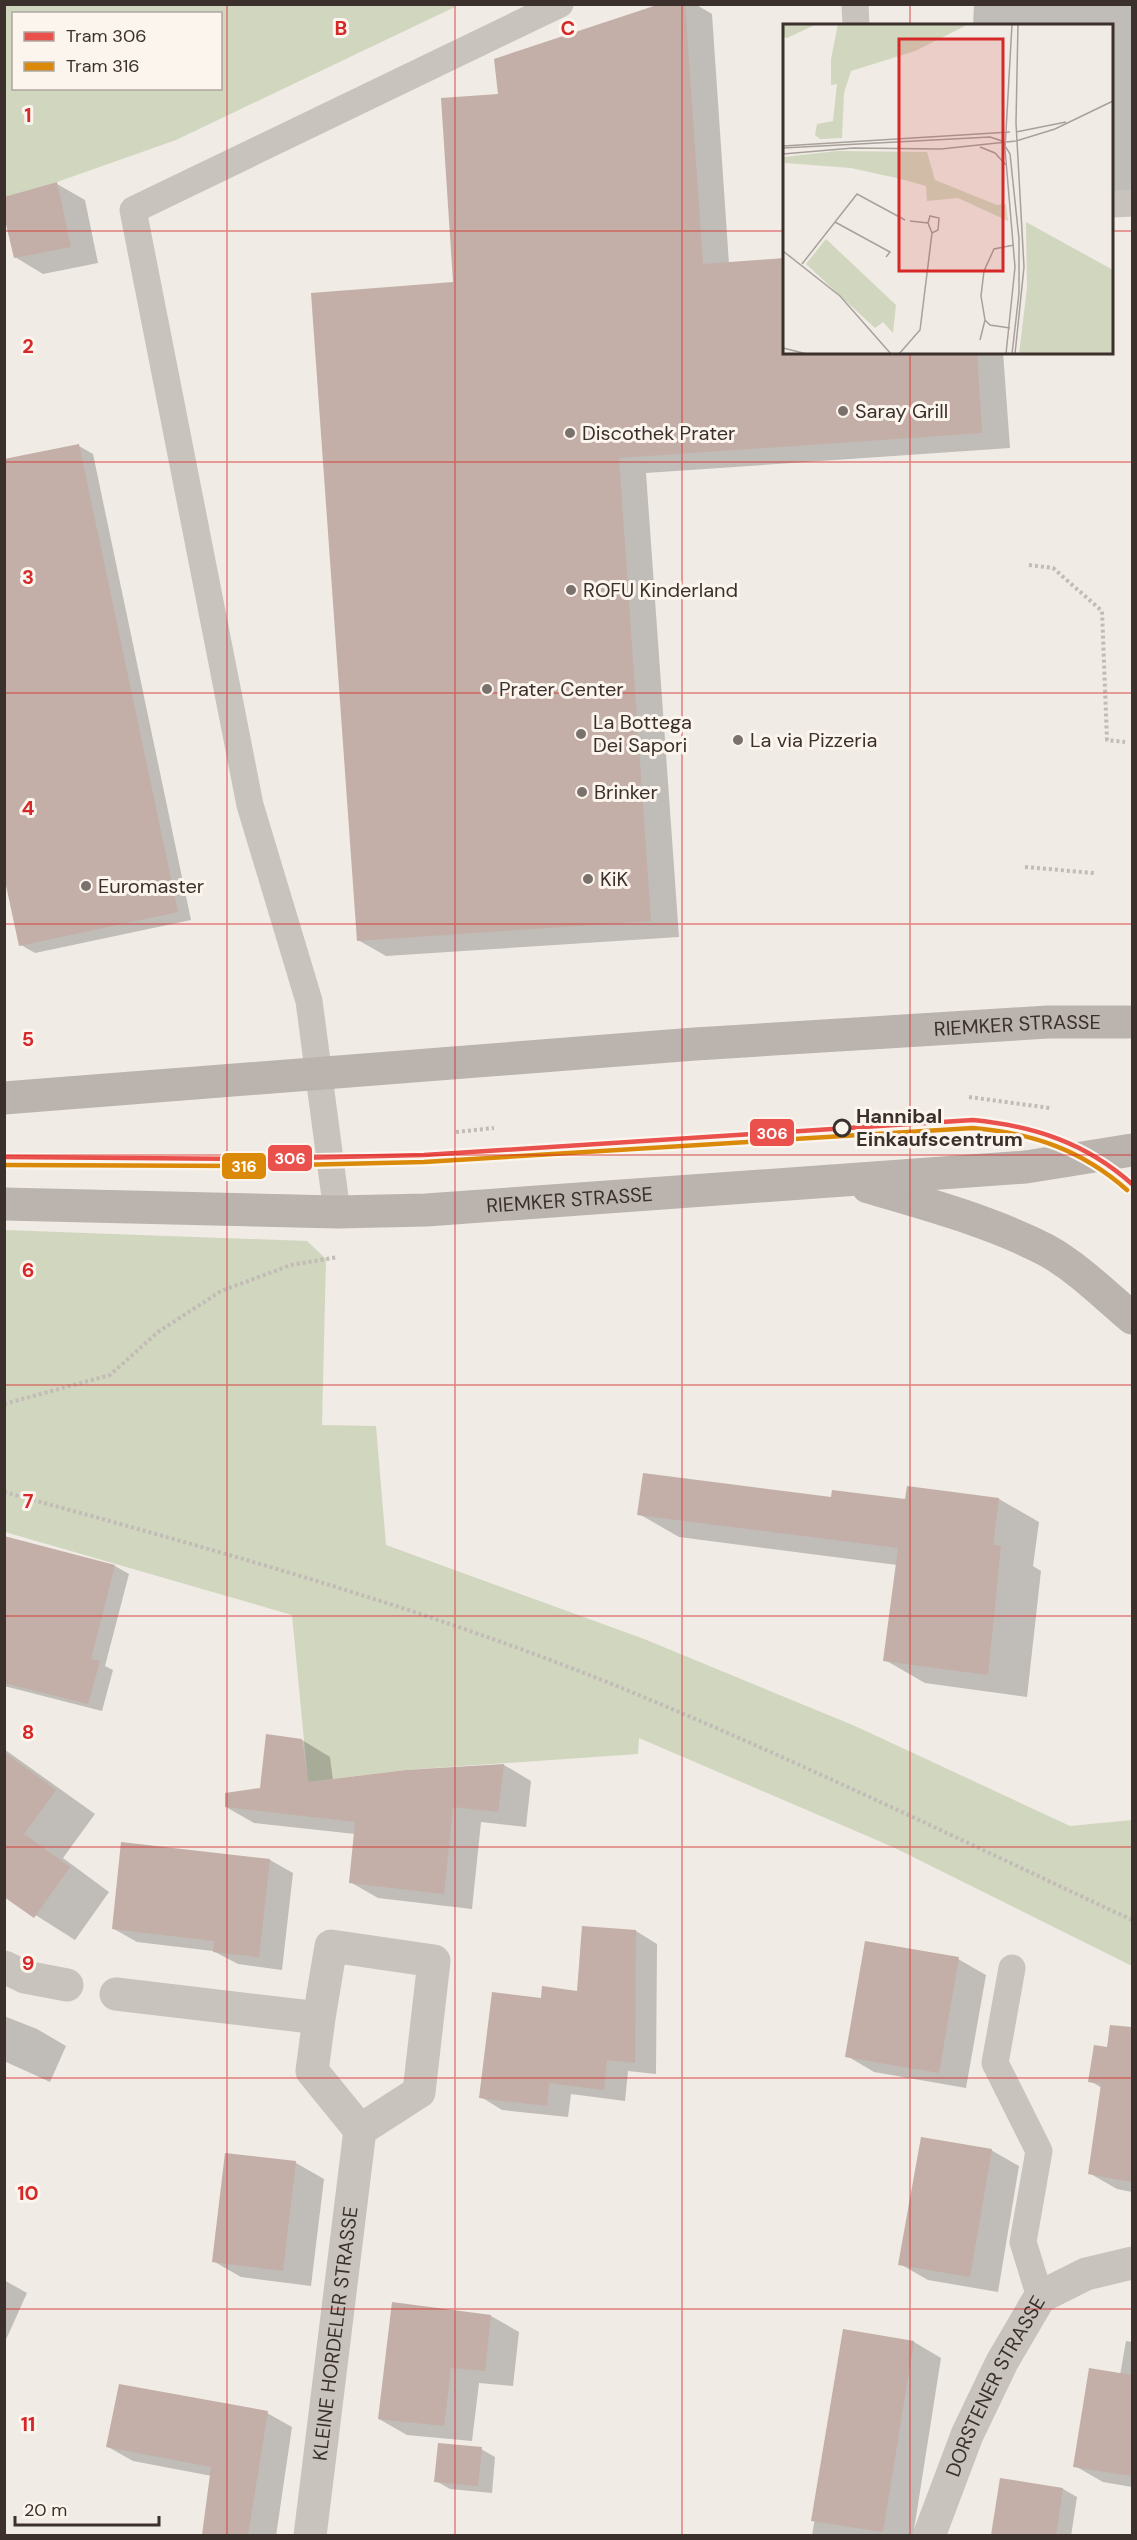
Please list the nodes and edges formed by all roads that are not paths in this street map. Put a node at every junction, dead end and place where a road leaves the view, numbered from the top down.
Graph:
1 (560, 4) edge
2 (855, 4) edge
3 (856, 24) edge
4 (1132, 203) edge
5 (1113, 204) edge
6 (1132, 1022) edge
7 (321, 1075) junction
8 (4, 1098) edge
9 (1132, 1150) edge
10 (849, 1181) junction
11 (4, 1204) edge
12 (337, 1212) junction
13 (1132, 1318) edge
14 (4, 1967) edge
15 (1012, 1968) dead end
16 (67, 1985) dead end
17 (116, 1994) dead end
18 (319, 2019) junction
19 (360, 2130) junction
20 (1132, 2263) edge
21 (1040, 2297) junction
22 (310, 2535) edge
23 (929, 2535) edge

1 - 7 lane
2 - 3 lane
4 - 5 lane
6 - 7 main road, RIEMKER STRASSE
7 - 8 main road, RIEMKER STRASSE
7 - 12 lane
9 - 10 main road, RIEMKER STRASSE
10 - 12 main road, RIEMKER STRASSE
10 - 13 main road
11 - 12 main road, RIEMKER STRASSE
14 - 16 street
15 - 21 lane
17 - 18 street
18 - 19 street
18 - 19 street
19 - 22 street, KLEINE HORDELER STRASSE
20 - 21 street, DORSTENER STRASSE
21 - 23 street, DORSTENER STRASSE

